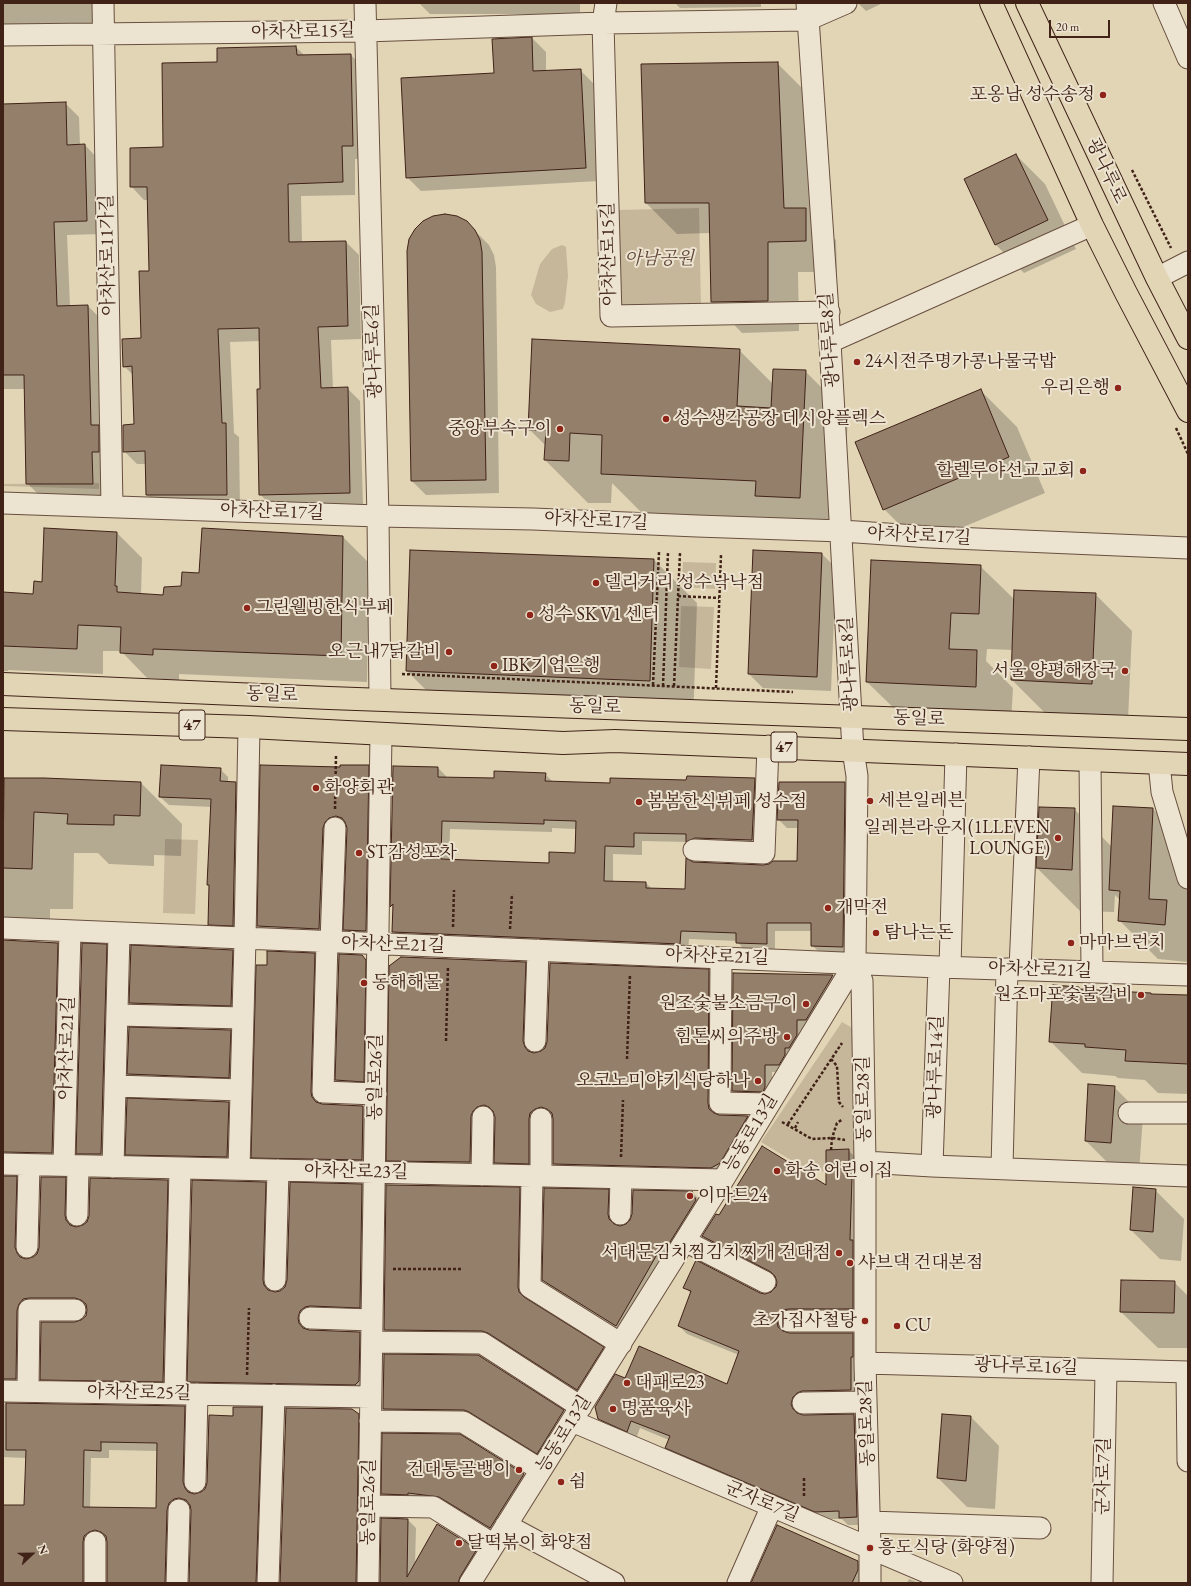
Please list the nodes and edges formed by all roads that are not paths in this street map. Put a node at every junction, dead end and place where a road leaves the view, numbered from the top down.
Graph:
1 (103, 3) edge
2 (365, 3) edge
3 (846, 3) edge
4 (991, 3) edge
5 (1027, 3) edge
6 (1164, 3) edge
7 (807, 11) edge
8 (605, 13) edge
9 (365, 31) junction
10 (1183, 33) edge
11 (104, 34) junction
12 (3, 35) edge
13 (1188, 58) edge
14 (1092, 225) junction
15 (1188, 262) edge
16 (1157, 278) junction
17 (1126, 293) junction
18 (829, 312) junction
19 (1188, 338) edge
20 (830, 342) junction
21 (1188, 411) edge
22 (3, 503) edge
23 (112, 506) junction
24 (378, 516) junction
25 (842, 531) junction
26 (1188, 548) edge
27 (3, 684) edge
28 (380, 700) junction
29 (790, 714) junction
30 (851, 716) junction
31 (3, 719) edge
32 (249, 727) junction
33 (1188, 729) edge
34 (381, 734) junction
35 (414, 736) junction
36 (763, 746) junction
37 (853, 750) junction
38 (956, 754) junction
39 (1029, 757) junction
40 (1090, 760) junction
41 (1178, 762) edge
42 (335, 828) road end
43 (694, 850) dead end
44 (1188, 878) edge
45 (3, 928) edge
46 (70, 931) junction
47 (119, 934) junction
48 (245, 939) junction
49 (329, 942) junction
50 (378, 944) junction
51 (538, 950) junction
52 (721, 958) junction
53 (855, 963) junction
54 (944, 967) junction
55 (1013, 969) junction
56 (1092, 972) junction
57 (1188, 975) edge
58 (117, 1015) junction
59 (243, 1018) junction
60 (535, 1041) dead end
61 (115, 1086) junction
62 (241, 1090) junction
63 (376, 1094) junction
64 (767, 1108) junction
65 (1129, 1113) dead end
66 (1188, 1113) edge
67 (483, 1117) dead end
68 (541, 1119) dead end
69 (865, 1162) junction
70 (3, 1164) edge
71 (29, 1165) junction
72 (71, 1166) junction
73 (113, 1166) junction
74 (932, 1166) junction
75 (180, 1168) junction
76 (1002, 1168) junction
77 (239, 1169) junction
78 (278, 1170) junction
79 (375, 1172) junction
80 (482, 1175) junction
81 (537, 1176) junction
82 (1188, 1176) edge
83 (620, 1178) junction
84 (723, 1180) junction
85 (620, 1214) dead end
86 (77, 1215) dead end
87 (685, 1241) junction
88 (27, 1247) dead end
89 (275, 1280) dead end
90 (765, 1282) dead end
91 (75, 1310) dead end
92 (310, 1318) dead end
93 (372, 1320) junction
94 (865, 1320) junction
95 (790, 1321) dead end
96 (372, 1342) junction
97 (621, 1344) junction
98 (865, 1362) junction
99 (1106, 1370) junction
100 (1188, 1372) edge
101 (3, 1391) edge
102 (28, 1391) junction
103 (175, 1393) junction
104 (197, 1394) junction
105 (274, 1395) junction
106 (371, 1397) junction
107 (866, 1402) junction
108 (803, 1403) dead end
109 (577, 1414) junction
110 (370, 1421) junction
111 (1188, 1461) edge
112 (541, 1470) junction
113 (195, 1482) dead end
114 (369, 1506) junction
115 (772, 1506) junction
116 (179, 1510) dead end
117 (870, 1522) junction
118 (506, 1525) junction
119 (1040, 1528) dead end
120 (95, 1542) dead end
121 (494, 1545) junction
122 (870, 1548) junction
123 (95, 1583) edge
124 (177, 1583) edge
125 (268, 1583) edge
126 (368, 1583) edge
127 (470, 1583) edge
128 (614, 1583) edge
129 (738, 1583) edge
130 (870, 1583) edge
131 (952, 1583) edge
132 (1102, 1583) edge

1 - 11 street, 아차산로11가길
2 - 9 street, 광나루로6길
3 - 7 street, 아차산로15길
4 - 14 main road, 광나루로
5 - 16 main road, 광나루로
6 - 10 street
7 - 8 street, 아차산로15길
7 - 18 street, 광나루로8길
8 - 9 street, 아차산로15길
8 - 18 street, 아차산로15길
9 - 11 street, 아차산로15길
9 - 24 street, 광나루로6길
10 - 13 street
11 - 12 street, 아차산로15길
11 - 23 street, 아차산로11가길
14 - 17 main road, 광나루로
14 - 20 street, 광나루로
15 - 16 street
16 - 17 main road
16 - 19 main road, 광나루로
17 - 21 main road, 광나루로
18 - 20 street, 광나루로8길
20 - 25 street, 광나루로8길
22 - 23 street, 아차산로17길
23 - 24 street, 아차산로17길
24 - 25 street, 아차산로17길
24 - 28 street, 광나루로6길
25 - 26 street, 아차산로17길
25 - 30 street, 광나루로8길
27 - 28 main road, 동일로 / 47
28 - 29 main road, 동일로 / 47
28 - 35 main road
29 - 30 main road, 동일로 / 47
29 - 36 main road
30 - 33 main road, 동일로 / 47
30 - 37 street, 광나루로8길
31 - 32 main road, 동일로 / 47
32 - 34 main road, 동일로 / 47
32 - 48 street, 동일로
34 - 35 main road, 동일로 / 47
34 - 50 street, 동일로26길
35 - 36 main road, 동일로 / 47
36 - 37 main road, 동일로 / 47
36 - 43 street
37 - 38 main road, 동일로 / 47
37 - 53 street, 동일로28길
38 - 39 main road, 동일로 / 47
38 - 54 street, 동일로
39 - 40 main road, 동일로 / 47
39 - 55 street
40 - 41 main road, 동일로 / 47
40 - 56 street
41 - 44 street
42 - 49 street
45 - 46 street, 아차산로21길
46 - 47 street, 아차산로21길
46 - 72 street, 아차산로21길
47 - 48 street, 아차산로21길
47 - 58 street
48 - 49 street, 아차산로21길
48 - 59 street
49 - 50 street, 아차산로21길
49 - 63 street
50 - 51 street, 아차산로21길
50 - 63 street, 동일로26길
51 - 52 street, 아차산로21길
51 - 60 street
52 - 53 street, 아차산로21길
52 - 64 street
53 - 54 street, 아차산로21길
53 - 64 street, 능동로13길
53 - 69 street, 동일로28길
54 - 55 street, 아차산로21길
54 - 74 street, 광나루로14길
55 - 56 street, 아차산로21길
55 - 76 street
56 - 57 street, 아차산로21길
58 - 59 street
58 - 61 street
59 - 62 street
61 - 62 street
61 - 73 street
62 - 77 street
63 - 79 street, 동일로26길
64 - 84 street, 능동로13길
65 - 66 street
67 - 80 street
68 - 81 street
69 - 74 street
69 - 94 street, 동일로28길
70 - 71 street, 아차산로23길
71 - 72 street, 아차산로23길
71 - 88 street
72 - 73 street, 아차산로23길
72 - 86 street, 아차산로21길
73 - 75 street, 아차산로23길
74 - 76 street
75 - 77 street, 아차산로23길
75 - 103 street
76 - 82 street
77 - 78 street, 아차산로23길
78 - 79 street, 아차산로23길
78 - 89 street
79 - 80 street, 아차산로23길
79 - 93 street, 동일로26길
80 - 81 street, 아차산로23길
81 - 83 street, 아차산로23길
81 - 97 street
83 - 84 street, 아차산로23길
83 - 85 street
84 - 87 street, 능동로13길
87 - 90 street
87 - 97 street, 능동로13길
91 - 102 street
92 - 93 street
93 - 96 street, 동일로26길
94 - 95 street
94 - 98 street, 동일로28길
96 - 106 street, 동일로26길
96 - 109 street, 군자로7길
97 - 109 street, 능동로13길
98 - 99 street, 광나루로16길
98 - 107 street, 동일로28길
99 - 100 street, 광나루로16길
99 - 132 street, 군자로7길
100 - 111 street, 광나루로16길
101 - 102 street, 아차산로25길
102 - 103 street, 아차산로25길
103 - 104 street, 아차산로25길
104 - 105 street, 아차산로25길
104 - 113 street
105 - 106 street, 아차산로25길
105 - 125 street
106 - 110 street, 동일로26길
107 - 108 street
107 - 117 street, 동일로28길
109 - 112 street, 능동로13길
109 - 115 street, 군자로7길
110 - 112 street
110 - 114 street, 동일로26길
112 - 118 street, 능동로13길
114 - 121 street
114 - 126 street, 동일로26길
115 - 122 street, 군자로7길
115 - 129 street
116 - 124 street
117 - 119 street
117 - 122 street, 동일로28길
118 - 121 street, 능동로13길
118 - 128 street
120 - 123 street
121 - 127 street, 능동로13길
122 - 130 street, 동일로28길
122 - 131 street, 군자로7길

